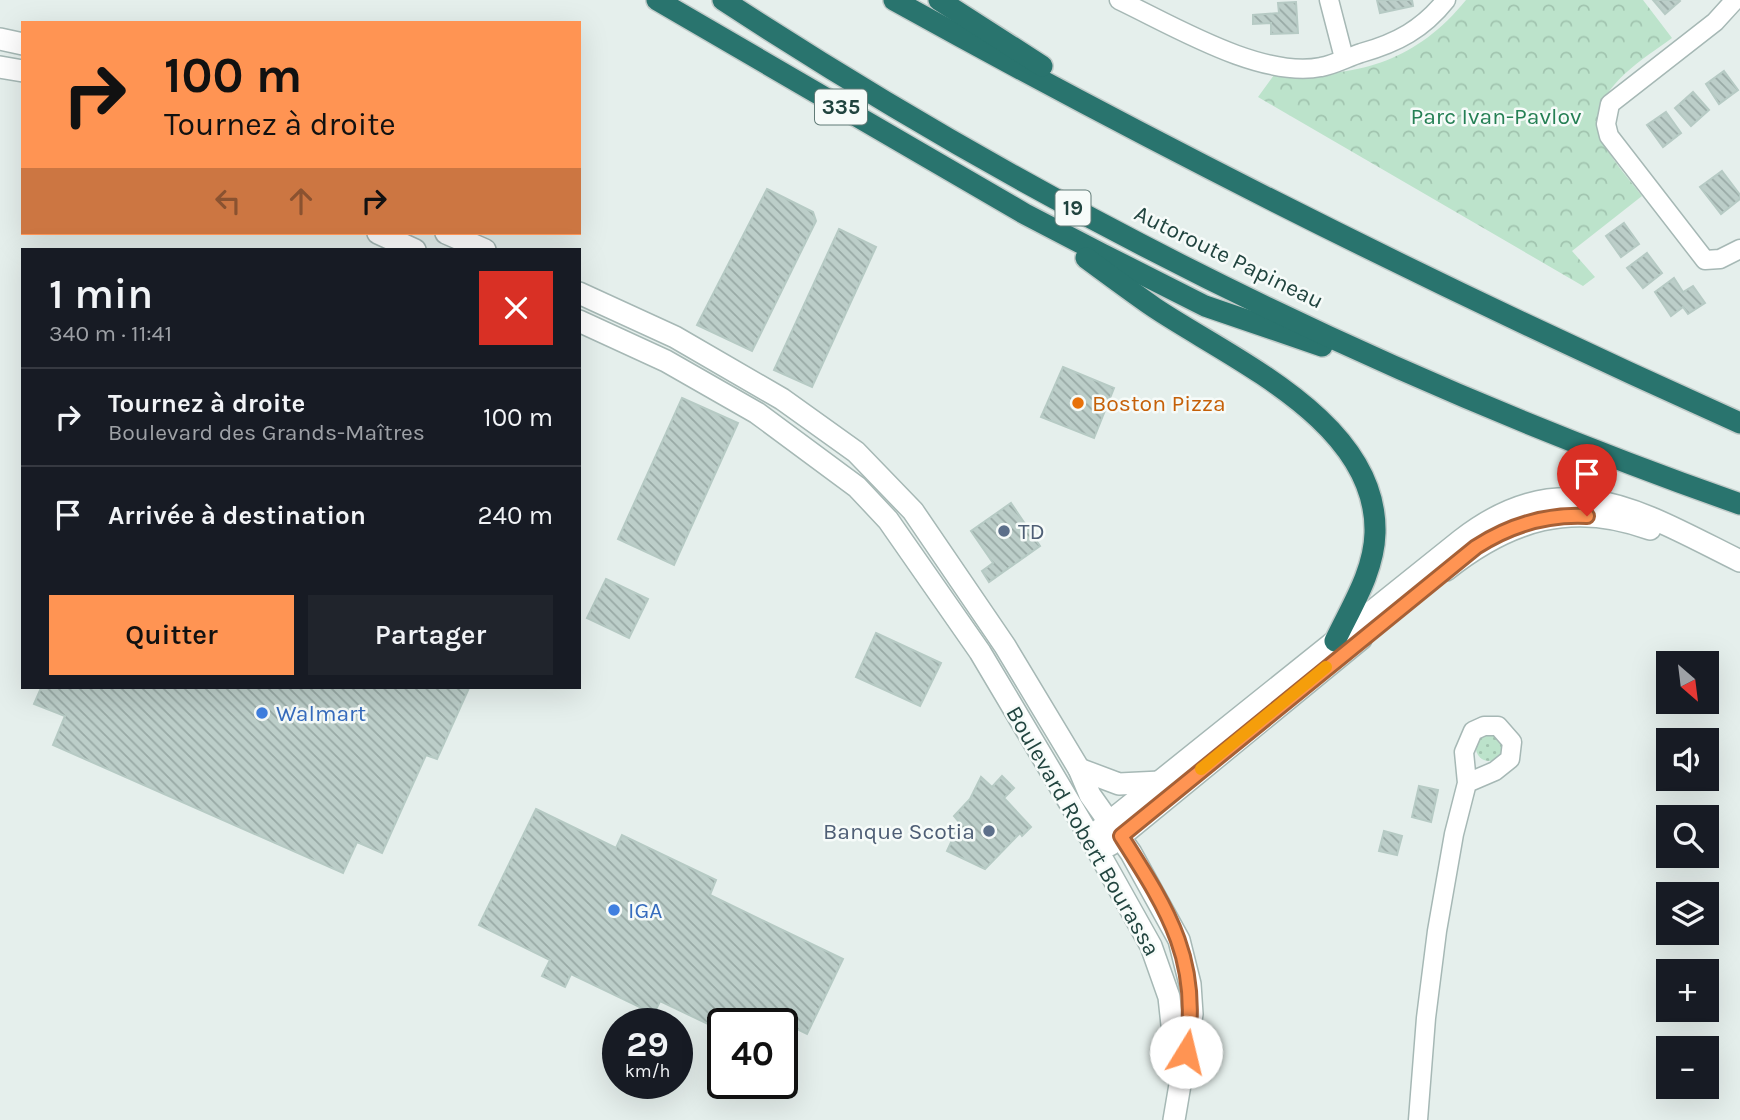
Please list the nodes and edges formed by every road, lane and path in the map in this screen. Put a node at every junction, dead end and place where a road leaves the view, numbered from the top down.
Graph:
1 (657, 0) edge
2 (723, 0) edge
3 (894, 0) edge
4 (939, 0) edge
5 (1119, 0) edge
6 (1329, 0) edge
7 (1446, 0) edge
8 (1735, 0) edge
9 (0, 39) edge
10 (21, 44) edge
11 (1344, 58) junction
12 (0, 67) edge
13 (21, 71) edge
14 (1174, 150) junction
15 (1025, 214) junction
16 (382, 235) edge
17 (451, 235) edge
18 (411, 248) edge
19 (480, 248) edge
20 (1740, 249) edge
21 (581, 294) edge
22 (581, 322) edge
23 (1440, 386) junction
24 (1740, 423) edge
25 (1740, 504) edge
26 (1740, 562) edge
27 (1335, 641) junction
28 (1079, 769) junction
29 (1160, 782) junction
30 (1467, 783) dead end
31 (1114, 830) junction
32 (1094, 846) junction
33 (1175, 1111) edge
34 (1418, 1120) edge

1 - 15 highway, 335
2 - 23 highway, Autoroute Papineau / 19
3 - 14 highway
4 - 14 highway
5 - 11 street
6 - 11 street
7 - 11 street
8 - 20 street
9 - 10 street
12 - 13 street
14 - 24 highway
15 - 23 highway, 335
15 - 27 highway
16 - 18 street
17 - 19 street
21 - 28 street, Boulevard Robert Bourassa
22 - 32 street, Boulevard Robert Bourassa
23 - 25 highway, Autoroute Papineau / 19
26 - 27 street
26 - 31 street
27 - 29 street
28 - 29 street
28 - 31 street, Boulevard Robert Bourassa
29 - 31 street
30 - 34 street
31 - 32 street
31 - 33 street, Boulevard Robert Bourassa
32 - 33 street, Boulevard Robert Bourassa

